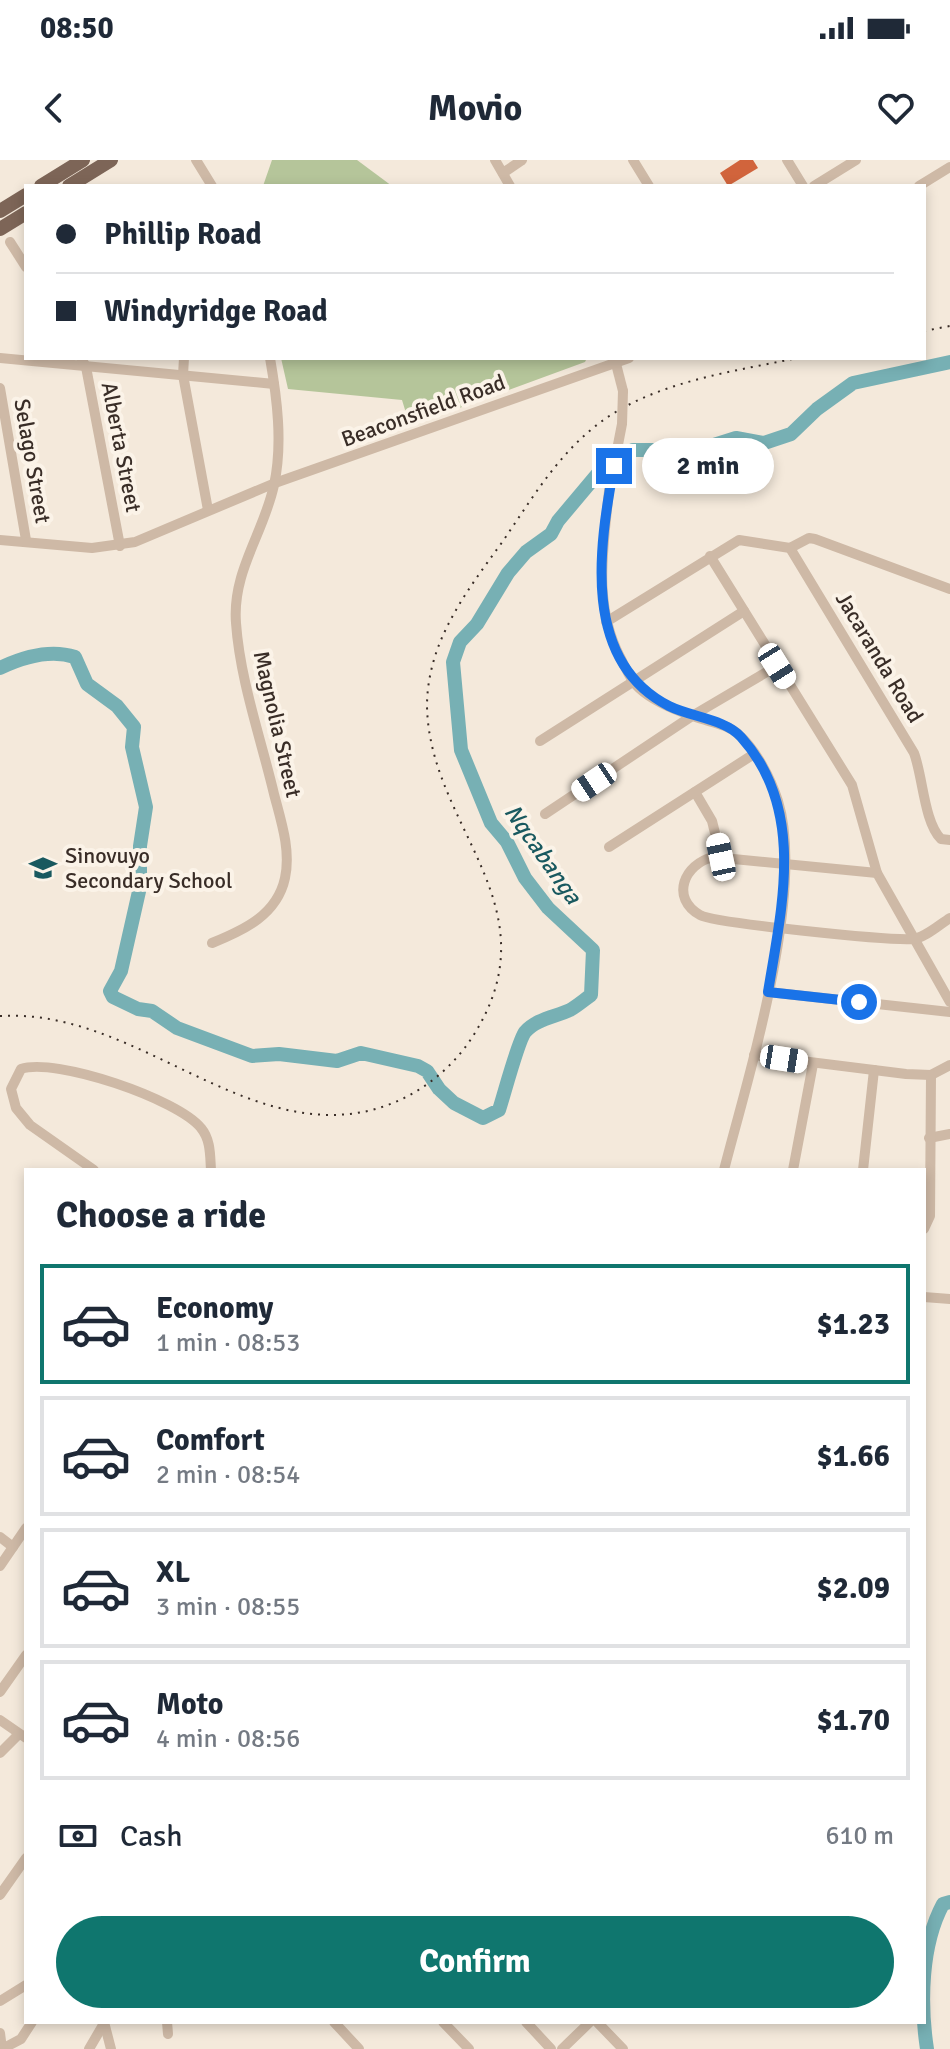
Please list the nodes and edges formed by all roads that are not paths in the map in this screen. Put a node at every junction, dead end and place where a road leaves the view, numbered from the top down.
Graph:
1 (83, 160) edge
2 (111, 160) edge
3 (196, 160) edge
4 (495, 160) edge
5 (522, 160) edge
6 (633, 160) edge
7 (787, 160) edge
8 (856, 160) edge
9 (950, 167) edge
10 (503, 173) junction
11 (44, 184) edge
12 (72, 184) edge
13 (211, 184) edge
14 (509, 184) edge
15 (648, 184) edge
16 (802, 184) edge
17 (817, 184) edge
18 (922, 184) edge
19 (24, 196) edge
20 (0, 211) edge
21 (24, 214) edge
22 (0, 229) edge
23 (10, 242) dead end
24 (24, 264) edge
25 (0, 358) edge
26 (24, 359) edge
27 (42, 360) edge
28 (184, 360) edge
29 (270, 360) edge
30 (616, 360) edge
31 (83, 362) edge
32 (183, 375) junction
33 (274, 384) junction
34 (0, 388) edge
35 (275, 483) junction
36 (208, 510) junction
37 (0, 540) edge
38 (26, 540) junction
39 (120, 546) junction
40 (790, 548) junction
41 (710, 556) junction
42 (950, 589) edge
43 (744, 611) junction
44 (606, 622) junction
45 (777, 666) junction
46 (632, 681) junction
47 (692, 716) junction
48 (540, 741) dead end
49 (754, 754) junction
50 (695, 792) junction
51 (545, 814) dead end
52 (950, 840) edge
53 (609, 847) dead end
54 (721, 857) junction
55 (785, 863) junction
56 (877, 873) junction
57 (950, 918) edge
58 (778, 927) junction
59 (916, 939) junction
60 (212, 943) dead end
61 (768, 992) junction
62 (949, 996) edge
63 (950, 1012) edge
64 (754, 1055) junction
65 (813, 1064) junction
66 (950, 1065) edge
67 (874, 1070) junction
68 (931, 1075) junction
69 (950, 1134) edge
70 (929, 1138) junction
71 (91, 1168) edge
72 (211, 1168) edge
73 (725, 1168) edge
74 (793, 1168) edge
75 (863, 1168) edge
76 (926, 1225) edge
77 (926, 1297) edge
78 (950, 1299) edge
79 (24, 1531) edge
80 (0, 1537) edge
81 (13, 1547) junction
82 (0, 1566) edge
83 (24, 1658) edge
84 (0, 1692) edge
85 (0, 1720) edge
86 (23, 1736) edge
87 (0, 1753) edge
88 (24, 1860) edge
89 (5, 1877) edge
90 (0, 1895) edge
91 (24, 1986) edge
92 (0, 2001) edge
93 (31, 2024) edge
94 (102, 2024) edge
95 (103, 2024) edge
96 (167, 2024) edge
97 (336, 2024) edge
98 (445, 2024) edge
99 (528, 2024) edge
100 (588, 2024) edge
101 (599, 2024) edge
102 (0, 2033) edge
103 (168, 2034) dead end
104 (2, 2049) edge
105 (89, 2049) edge
106 (111, 2049) edge
107 (359, 2049) edge
108 (469, 2049) edge
109 (551, 2049) edge
110 (562, 2049) edge
111 (623, 2049) edge

1 - 11 main road
2 - 12 main road
3 - 13 street
4 - 10 street
5 - 10 street
6 - 15 street
7 - 16 street
8 - 17 street
9 - 18 street
10 - 14 street
19 - 20 main road
21 - 22 main road
23 - 24 street
25 - 26 street
27 - 31 street
28 - 32 street
29 - 33 street, Magnolia Street
30 - 35 street, Beaconsfield Road
30 - 44 street, bridge
31 - 32 street
31 - 39 street, Alberta Street
32 - 33 street
32 - 36 street
33 - 35 street, Magnolia Street
34 - 38 street, Selago Street
35 - 36 street, Beaconsfield Road
35 - 60 street, Magnolia Street
36 - 39 street, Beaconsfield Road
37 - 38 street
38 - 39 street
40 - 41 street
40 - 42 street
40 - 52 street, Jacaranda Road
41 - 43 street
41 - 44 street
43 - 45 street
43 - 46 street
44 - 46 street
45 - 47 street
45 - 56 street
46 - 47 street
46 - 48 street
47 - 49 street
47 - 51 street
49 - 50 street
49 - 55 street
50 - 53 street
50 - 54 street
54 - 55 street
54 - 58 street
55 - 56 street
55 - 58 street
56 - 59 street
57 - 59 street
58 - 59 street
58 - 61 street
59 - 62 street
61 - 63 street
61 - 64 street
64 - 65 street
64 - 73 street
65 - 67 street
65 - 74 street
66 - 68 street
67 - 68 street
67 - 75 street
68 - 70 street
69 - 70 street
70 - 76 street
71 - 72 street
77 - 78 street
79 - 81 street
80 - 81 street
81 - 82 street
83 - 84 street
85 - 86 street
86 - 87 street
88 - 89 street
89 - 90 street
91 - 92 street
93 - 104 street
94 - 105 street
95 - 106 street
96 - 103 street
97 - 107 street
98 - 108 street
99 - 109 street
100 - 110 street
101 - 111 street
102 - 104 street

